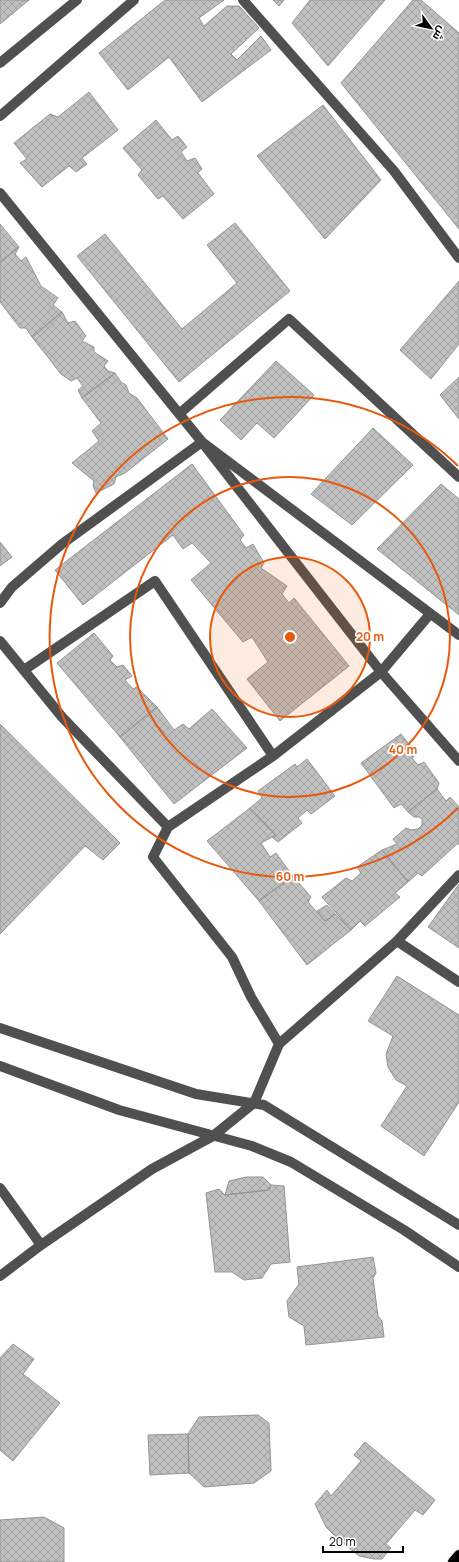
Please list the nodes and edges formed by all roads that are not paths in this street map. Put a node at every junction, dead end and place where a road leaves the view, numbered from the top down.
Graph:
1 (77, 0) edge
2 (134, 0) edge
3 (243, 0) edge
4 (0, 63) edge
5 (0, 116) edge
6 (0, 192) edge
7 (459, 258) edge
8 (179, 414) junction
9 (202, 442) junction
10 (459, 477) edge
11 (0, 604) edge
12 (430, 614) junction
13 (459, 635) edge
14 (0, 641) edge
15 (24, 670) junction
16 (382, 672) junction
17 (273, 756) junction
18 (459, 761) edge
19 (168, 828) junction
20 (459, 874) edge
21 (397, 941) junction
22 (459, 982) edge
23 (0, 1028) edge
24 (279, 1044) junction
25 (0, 1066) edge
26 (254, 1103) junction
27 (213, 1136) junction
28 (0, 1188) edge
29 (459, 1226) edge
30 (41, 1245) junction
31 (459, 1267) edge
32 (0, 1276) edge
33 (459, 1555) edge
34 (453, 1562) edge

1 - 4 street
2 - 5 street
3 - 7 street
6 - 8 street
8 - 9 street
8 - 10 street
9 - 11 street
9 - 12 street
9 - 16 street
12 - 13 street
12 - 16 street
14 - 15 street
15 - 17 street
15 - 19 street
16 - 17 street
16 - 18 street
17 - 19 street
19 - 24 street
20 - 21 street
21 - 22 street
21 - 24 street
23 - 26 street
24 - 26 street
25 - 27 street
26 - 27 street
26 - 29 street
27 - 30 street
27 - 31 street
28 - 30 street
30 - 32 street
33 - 34 main road

